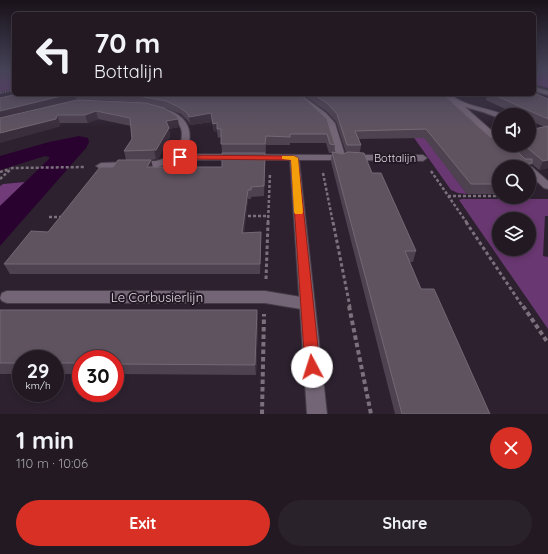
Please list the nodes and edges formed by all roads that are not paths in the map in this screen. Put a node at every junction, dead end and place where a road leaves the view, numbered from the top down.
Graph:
1 (536, 90) edge
2 (548, 93) edge
3 (299, 96) edge
4 (448, 96) edge
5 (536, 96) edge
6 (548, 99) edge
7 (455, 102) junction
8 (160, 109) edge
9 (492, 113) edge
10 (488, 131) junction
11 (492, 131) edge
12 (492, 135) edge
13 (180, 157) junction
14 (294, 158) junction
15 (423, 158) road end
16 (342, 159) junction
17 (101, 166) edge
18 (536, 175) edge
19 (548, 186) edge
20 (7, 297) dead end
21 (306, 304) junction
22 (317, 414) edge

1 - 2 street
3 - 16 street
4 - 7 street
5 - 6 street
7 - 9 street
7 - 10 street
8 - 13 street
10 - 11 street
10 - 12 street
13 - 14 street, Bottalijn
13 - 17 street, Bottalijn
14 - 16 street, Bottalijn
14 - 21 street
15 - 16 street, Bottalijn
18 - 19 street
20 - 21 street, Le Corbusierlijn
21 - 22 street

